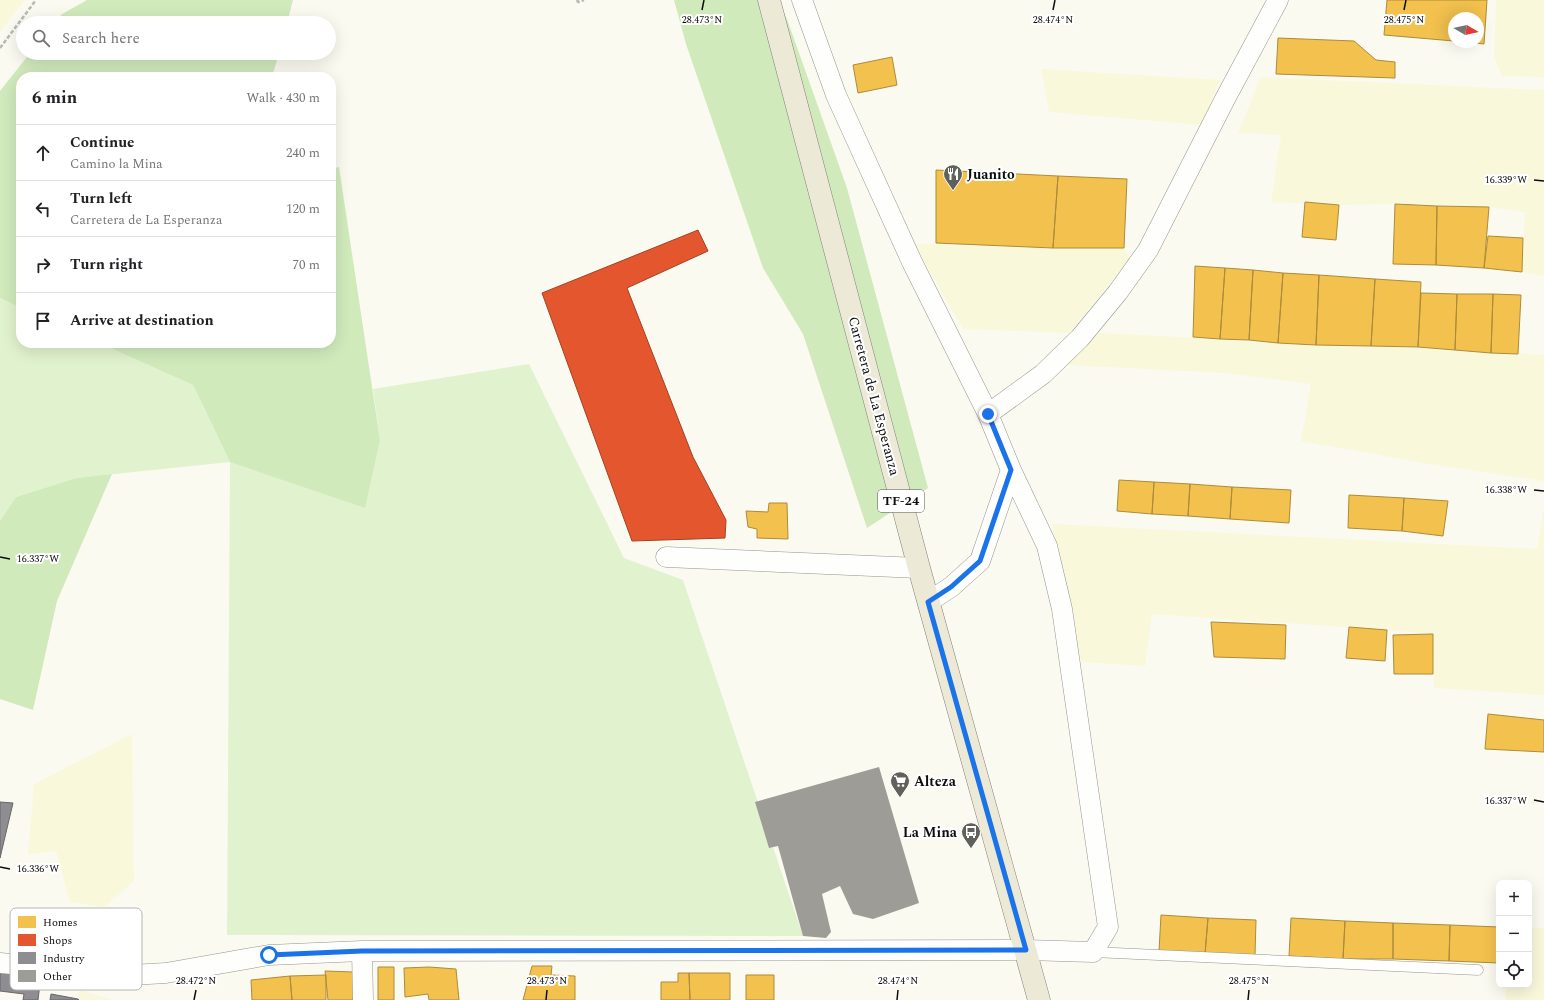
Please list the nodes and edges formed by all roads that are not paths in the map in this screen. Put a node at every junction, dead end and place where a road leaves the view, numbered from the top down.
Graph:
1 (769, 0) edge
2 (802, 0) edge
3 (1278, 0) edge
4 (988, 414) junction
5 (1011, 470) junction
6 (666, 557) dead end
7 (919, 568) junction
8 (928, 602) junction
9 (1026, 950) junction
10 (362, 951) junction
11 (1093, 952) junction
12 (0, 963) edge
13 (10, 964) edge
14 (1478, 970) dead end
15 (142, 974) edge
16 (363, 1000) edge
17 (1039, 1000) edge

1 - 7 main road, Carretera de La Esperanza / TF-24
2 - 4 street
3 - 4 street
4 - 5 street
5 - 8 street
5 - 11 street
6 - 7 street
7 - 8 main road, Carretera de La Esperanza / TF-24
8 - 9 main road, Carretera de La Esperanza / TF-24
9 - 10 street
9 - 11 street
9 - 17 main road, Carretera de La Esperanza / TF-24
10 - 15 street
10 - 16 street
11 - 14 lane
12 - 13 street

